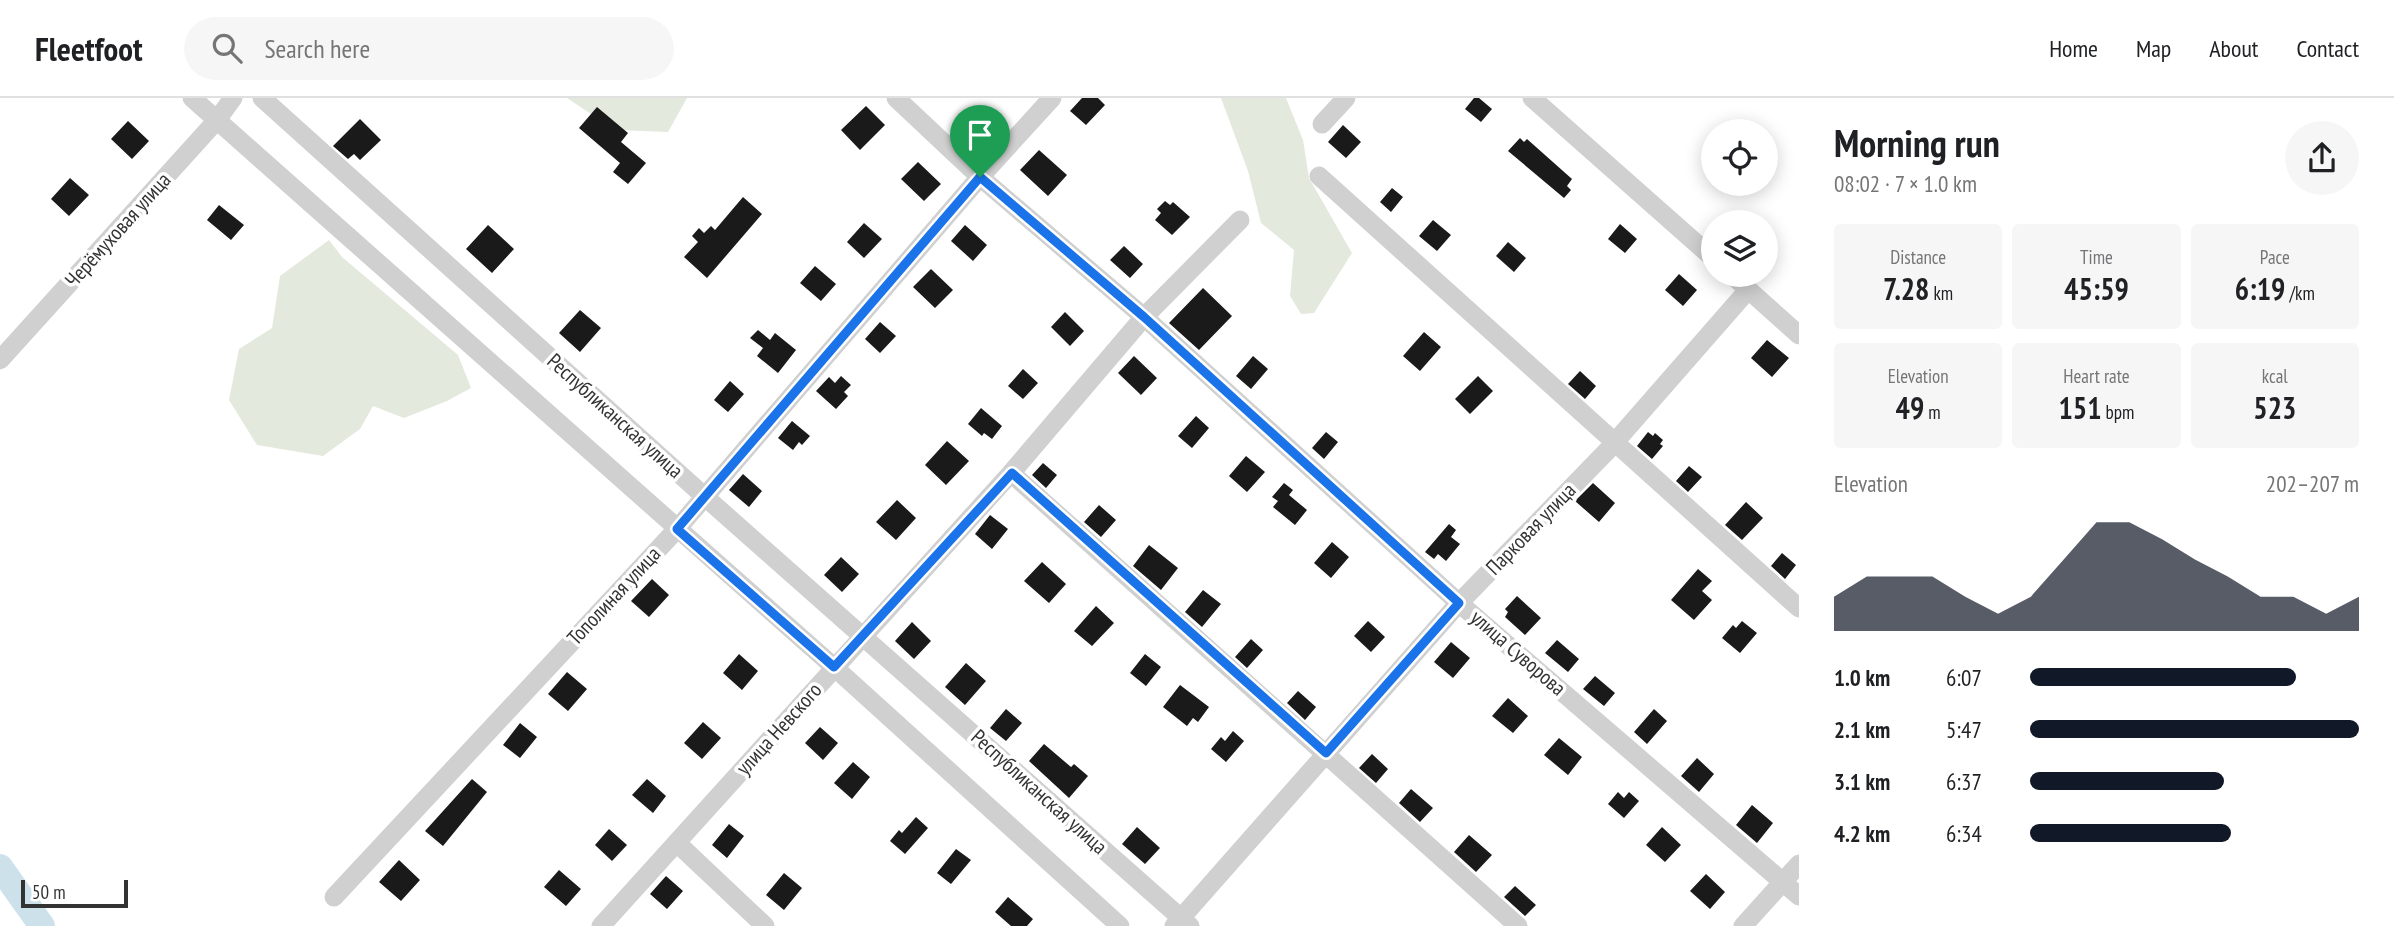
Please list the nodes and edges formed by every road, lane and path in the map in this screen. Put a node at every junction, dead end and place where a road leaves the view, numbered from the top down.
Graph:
1 (192, 98) edge
2 (233, 98) edge
3 (262, 98) edge
4 (896, 98) edge
5 (1052, 98) edge
6 (1346, 98) edge
7 (1532, 98) edge
8 (216, 120) junction
9 (1322, 124) dead end
10 (1319, 176) dead end
11 (980, 177) junction
12 (1240, 220) dead end
13 (1701, 247) edge
14 (1745, 287) edge
15 (1748, 290) junction
16 (1144, 317) junction
17 (1799, 335) edge
18 (0, 360) edge
19 (1614, 443) junction
20 (1012, 473) junction
21 (704, 496) junction
22 (677, 529) junction
23 (1459, 603) junction
24 (1799, 608) edge
25 (862, 635) junction
26 (834, 667) junction
27 (1326, 753) junction
28 (677, 843) junction
29 (1799, 864) edge
30 (1783, 881) junction
31 (1799, 896) edge
32 (334, 897) dead end
33 (1182, 923) edge
34 (601, 926) edge
35 (765, 926) edge
36 (1120, 926) edge
37 (1518, 926) edge
38 (1743, 926) edge

1 - 8 street, Республиканская улица
2 - 8 street, Черёмуховая улица
3 - 21 street, Республиканская улица
4 - 11 street, улица Суворова
5 - 11 street, Тополиная улица
6 - 9 street
7 - 13 street
8 - 18 street, Черёмуховая улица
8 - 22 street, Республиканская улица
10 - 19 street
11 - 16 street, улица Суворова
11 - 21 street, Тополиная улица
12 - 16 street, улица Невского
14 - 15 street
15 - 17 street
15 - 19 street, Парковая улица
16 - 20 street, улица Невского
16 - 23 street, улица Суворова
19 - 23 street, Парковая улица
19 - 24 street
20 - 25 street, улица Невского
20 - 27 street
21 - 22 street, Тополиная улица
21 - 25 street, Республиканская улица
22 - 26 street, Республиканская улица
22 - 32 street, Тополиная улица
23 - 27 street, Парковая улица
23 - 30 street, улица Суворова
25 - 26 street, улица Невского
25 - 33 street, Республиканская улица
26 - 28 street, улица Невского
26 - 36 street, Республиканская улица
27 - 33 street, Парковая улица
27 - 37 street
28 - 34 street, улица Невского
28 - 35 street
29 - 30 street
30 - 31 street, улица Суворова
30 - 38 street

